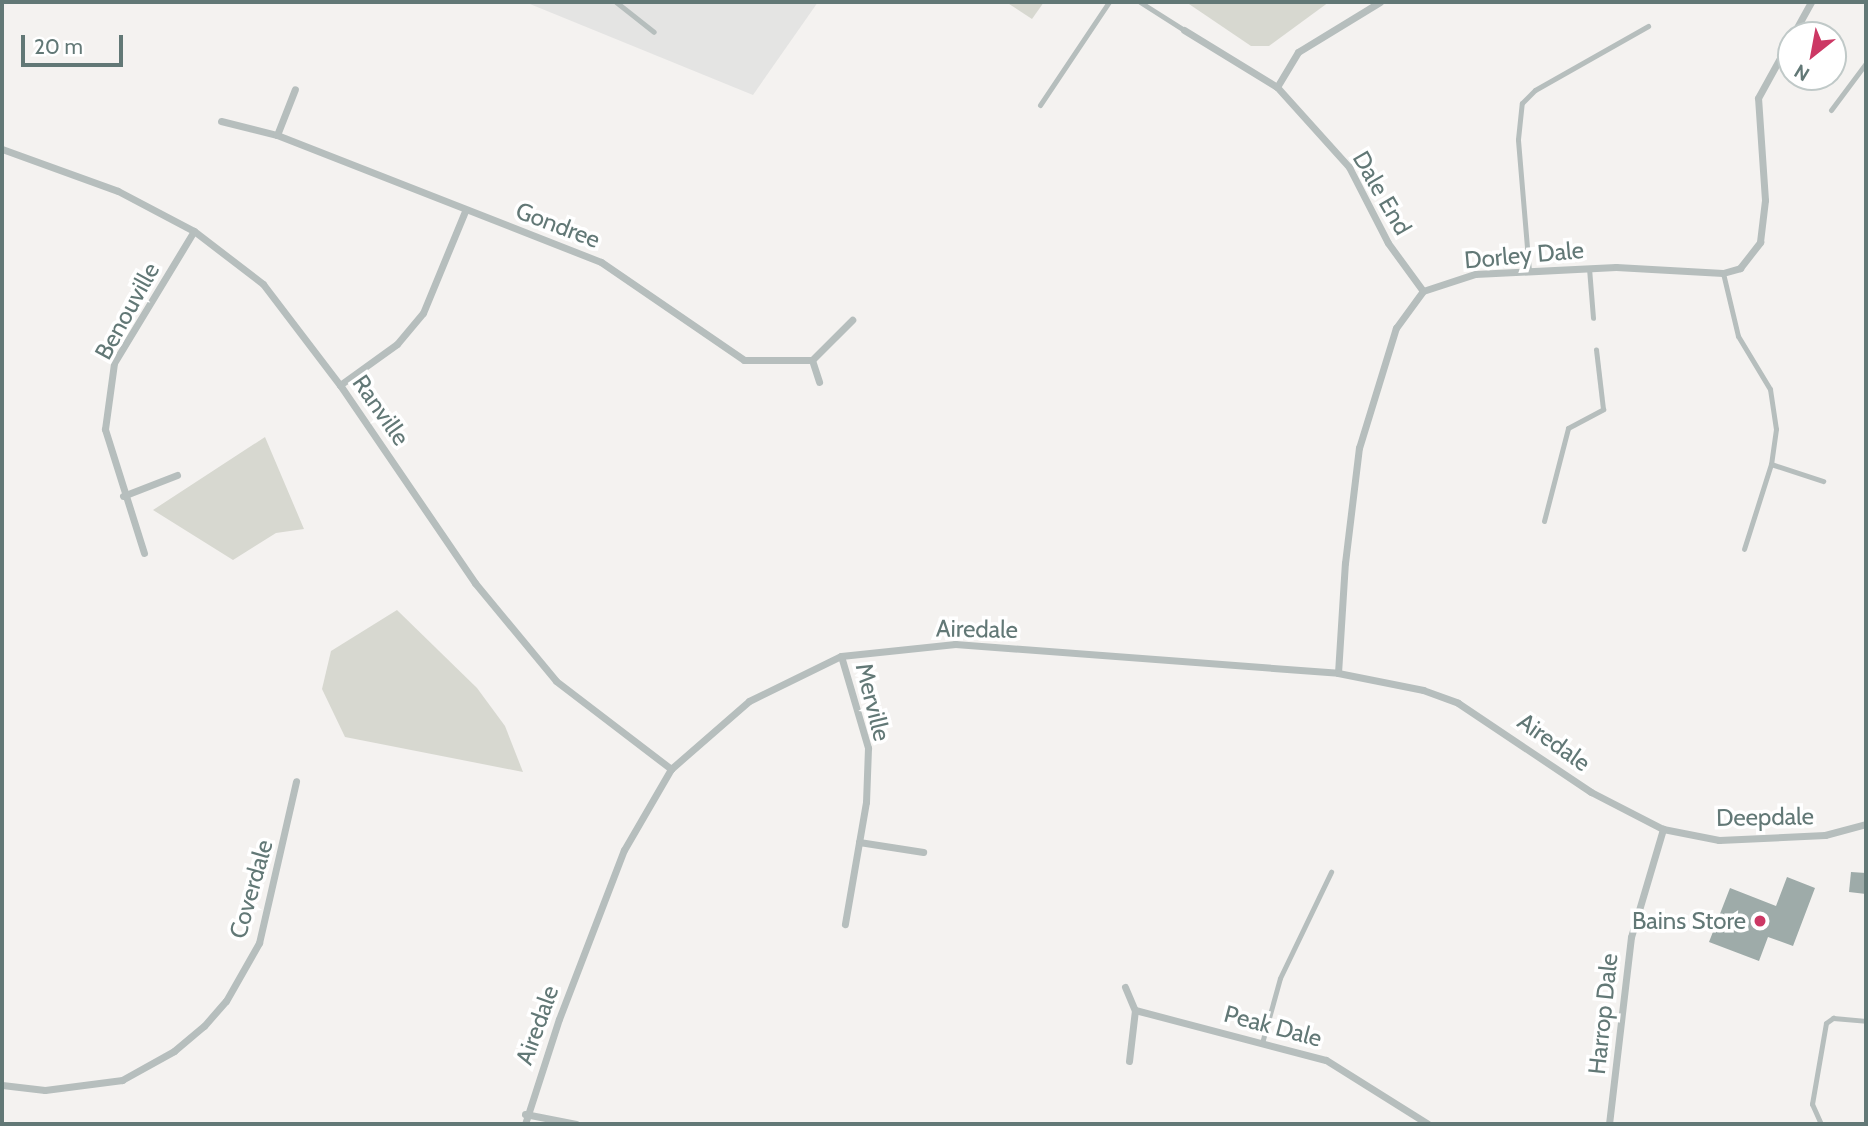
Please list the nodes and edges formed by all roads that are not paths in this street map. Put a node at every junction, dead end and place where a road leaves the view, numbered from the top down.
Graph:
1 (616, 2) edge
2 (1109, 2) edge
3 (1140, 2) edge
4 (1380, 2) edge
5 (1811, 2) edge
6 (1648, 26) dead end
7 (1184, 30) joint
8 (654, 32) dead end
9 (1866, 63) edge
10 (1277, 86) junction
11 (295, 89) dead end
12 (1040, 105) dead end
13 (1831, 110) dead end
14 (221, 121) dead end
15 (277, 135) junction
16 (2, 149) edge
17 (465, 211) junction
18 (194, 231) junction
19 (1589, 268) junction
20 (1529, 271) junction
21 (1723, 272) junction
22 (1423, 292) junction
23 (1593, 318) dead end
24 (852, 320) dead end
25 (1596, 349) dead end
26 (812, 360) junction
27 (819, 382) dead end
28 (340, 385) junction
29 (1771, 464) junction
30 (177, 475) dead end
31 (1823, 481) dead end
32 (123, 496) junction
33 (1544, 521) dead end
34 (1744, 550) dead end
35 (144, 553) dead end
36 (841, 656) junction
37 (1338, 673) junction
38 (671, 769) junction
39 (296, 781) dead end
40 (1866, 824) edge
41 (1663, 829) junction
42 (859, 842) junction
43 (923, 852) dead end
44 (1331, 872) dead end
45 (845, 924) dead end
46 (1125, 987) dead end
47 (1135, 1010) junction
48 (1866, 1021) edge
49 (1262, 1043) junction
50 (1129, 1061) dead end
51 (2, 1085) edge
52 (526, 1114) junction
53 (525, 1124) edge
54 (576, 1124) edge
55 (1428, 1124) edge
56 (1609, 1124) edge
57 (1821, 1124) edge

1 - 8 lane
2 - 12 lane
3 - 7 lane
4 - 10 street
5 - 21 street
6 - 20 lane
7 - 10 street, Dale End
9 - 13 lane
10 - 22 street, Dale End
11 - 15 street
14 - 15 street, Gondree
15 - 17 street, Gondree
16 - 18 street, Ranville
17 - 26 street, Gondree
17 - 28 street
18 - 28 street, Ranville
18 - 32 street, Benouville
19 - 20 street, Dorley Dale
19 - 21 street, Dorley Dale
19 - 23 lane
20 - 22 street, Dorley Dale
21 - 29 lane
22 - 37 street
24 - 26 street
25 - 33 lane
26 - 27 street
28 - 38 street, Ranville
29 - 31 lane
29 - 34 lane
30 - 32 street
32 - 35 street, Benouville
36 - 37 street, Airedale
36 - 38 street, Airedale
36 - 42 street, Merville
37 - 41 street, Airedale
38 - 52 street, Airedale
39 - 51 street, Coverdale
40 - 41 street, Deepdale
41 - 56 street, Harrop Dale
42 - 43 street
42 - 45 street, Merville
44 - 49 lane
46 - 47 street
47 - 49 street, Peak Dale
47 - 50 street
48 - 57 lane
49 - 55 street, Peak Dale
52 - 53 street, Airedale
52 - 54 street

